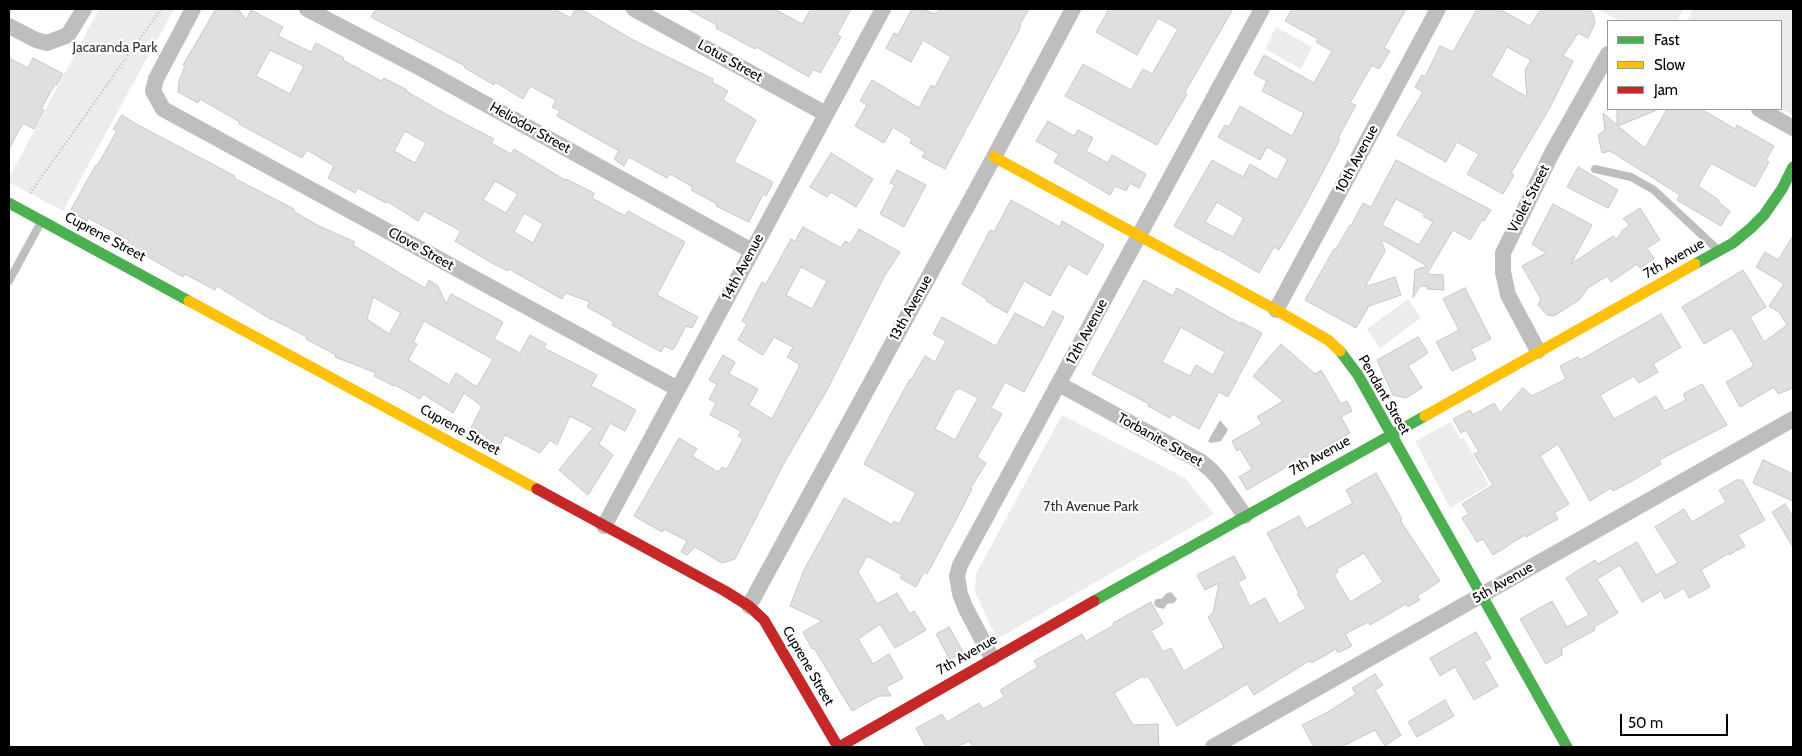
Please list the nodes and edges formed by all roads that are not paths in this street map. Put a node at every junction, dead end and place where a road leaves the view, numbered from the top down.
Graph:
1 (84, 9) edge
2 (193, 9) edge
3 (307, 9) edge
4 (634, 9) edge
5 (883, 9) edge
6 (1073, 9) edge
7 (1262, 9) edge
8 (1438, 9) edge
9 (9, 26) edge
10 (1607, 56) edge
11 (1761, 110) edge
12 (826, 114) junction
13 (1793, 128) edge
14 (994, 157) junction
15 (1793, 167) edge
16 (1596, 169) dead end
17 (14, 206) edge
18 (42, 220) junction
19 (1139, 235) junction
20 (752, 251) junction
21 (1718, 251) junction
22 (9, 282) edge
23 (1276, 310) junction
24 (1538, 351) junction
25 (1059, 384) junction
26 (678, 389) junction
27 (1793, 419) edge
28 (1390, 434) junction
29 (1245, 516) junction
30 (604, 526) junction
31 (1481, 596) junction
32 (749, 606) junction
33 (992, 658) junction
34 (839, 747) edge
35 (1213, 747) edge
36 (1567, 747) edge

1 - 9 street
2 - 26 street, Clove Street
3 - 20 street, Heliodor Street
4 - 12 street, Lotus Street
5 - 12 street, 14th Avenue
6 - 14 street, 13th Avenue
7 - 19 street, 12th Avenue
8 - 23 street, 10th Avenue
10 - 24 street, Violet Street
11 - 13 street
12 - 20 street, 14th Avenue
14 - 19 street, Pendant Street
14 - 32 street, 13th Avenue
15 - 21 street, 7th Avenue
16 - 21 lane
17 - 18 street, Cuprene Street
18 - 22 lane
18 - 30 street, Cuprene Street
19 - 23 street, Pendant Street
19 - 25 street, 12th Avenue
20 - 26 street, 14th Avenue
21 - 24 street, 7th Avenue
23 - 28 street, Pendant Street
24 - 28 street, 7th Avenue
25 - 29 street, Torbanite Street
25 - 33 street, 12th Avenue
26 - 30 street, 14th Avenue
27 - 31 street, 5th Avenue
28 - 29 street, 7th Avenue
28 - 31 street, Pendant Street
29 - 33 street, 7th Avenue
30 - 32 street, Cuprene Street
31 - 35 street, 5th Avenue
31 - 36 street, Pendant Street
32 - 34 street, Cuprene Street
33 - 34 street, 7th Avenue

